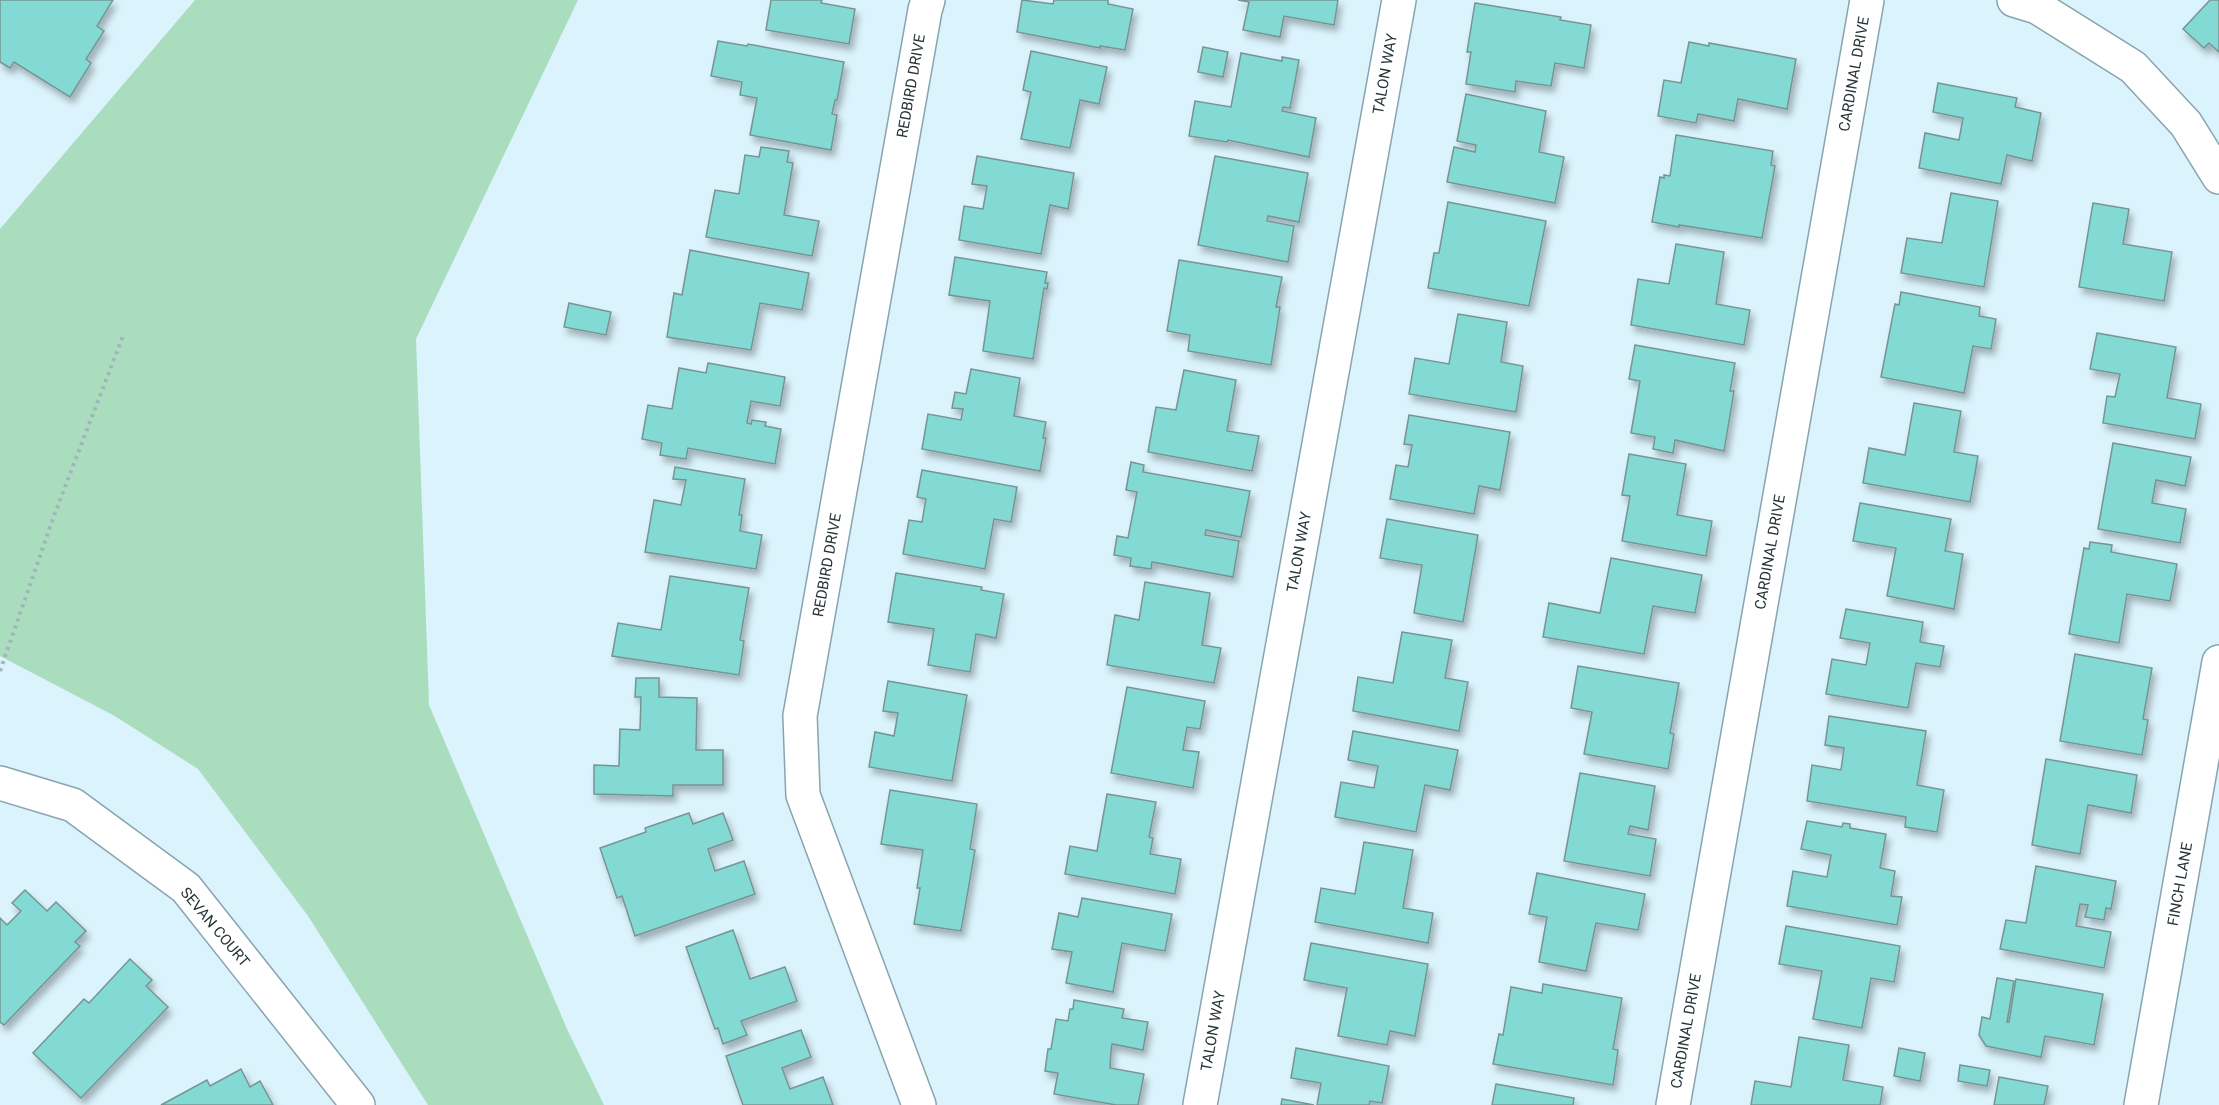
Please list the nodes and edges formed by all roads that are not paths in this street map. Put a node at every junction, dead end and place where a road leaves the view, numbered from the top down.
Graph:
1 (1399, 0) edge
2 (1868, 0) edge
3 (2014, 0) edge
4 (926, 5) edge
5 (2219, 177) edge
6 (2219, 662) edge
7 (0, 783) edge
8 (358, 1105) edge
9 (919, 1105) edge
10 (1200, 1105) edge
11 (1673, 1105) edge
12 (2141, 1105) edge

1 - 10 street, TALON WAY
2 - 11 street, CARDINAL DRIVE
3 - 5 street
4 - 9 street, REDBIRD DRIVE
6 - 12 street, FINCH LANE
7 - 8 street, SEVAN COURT

